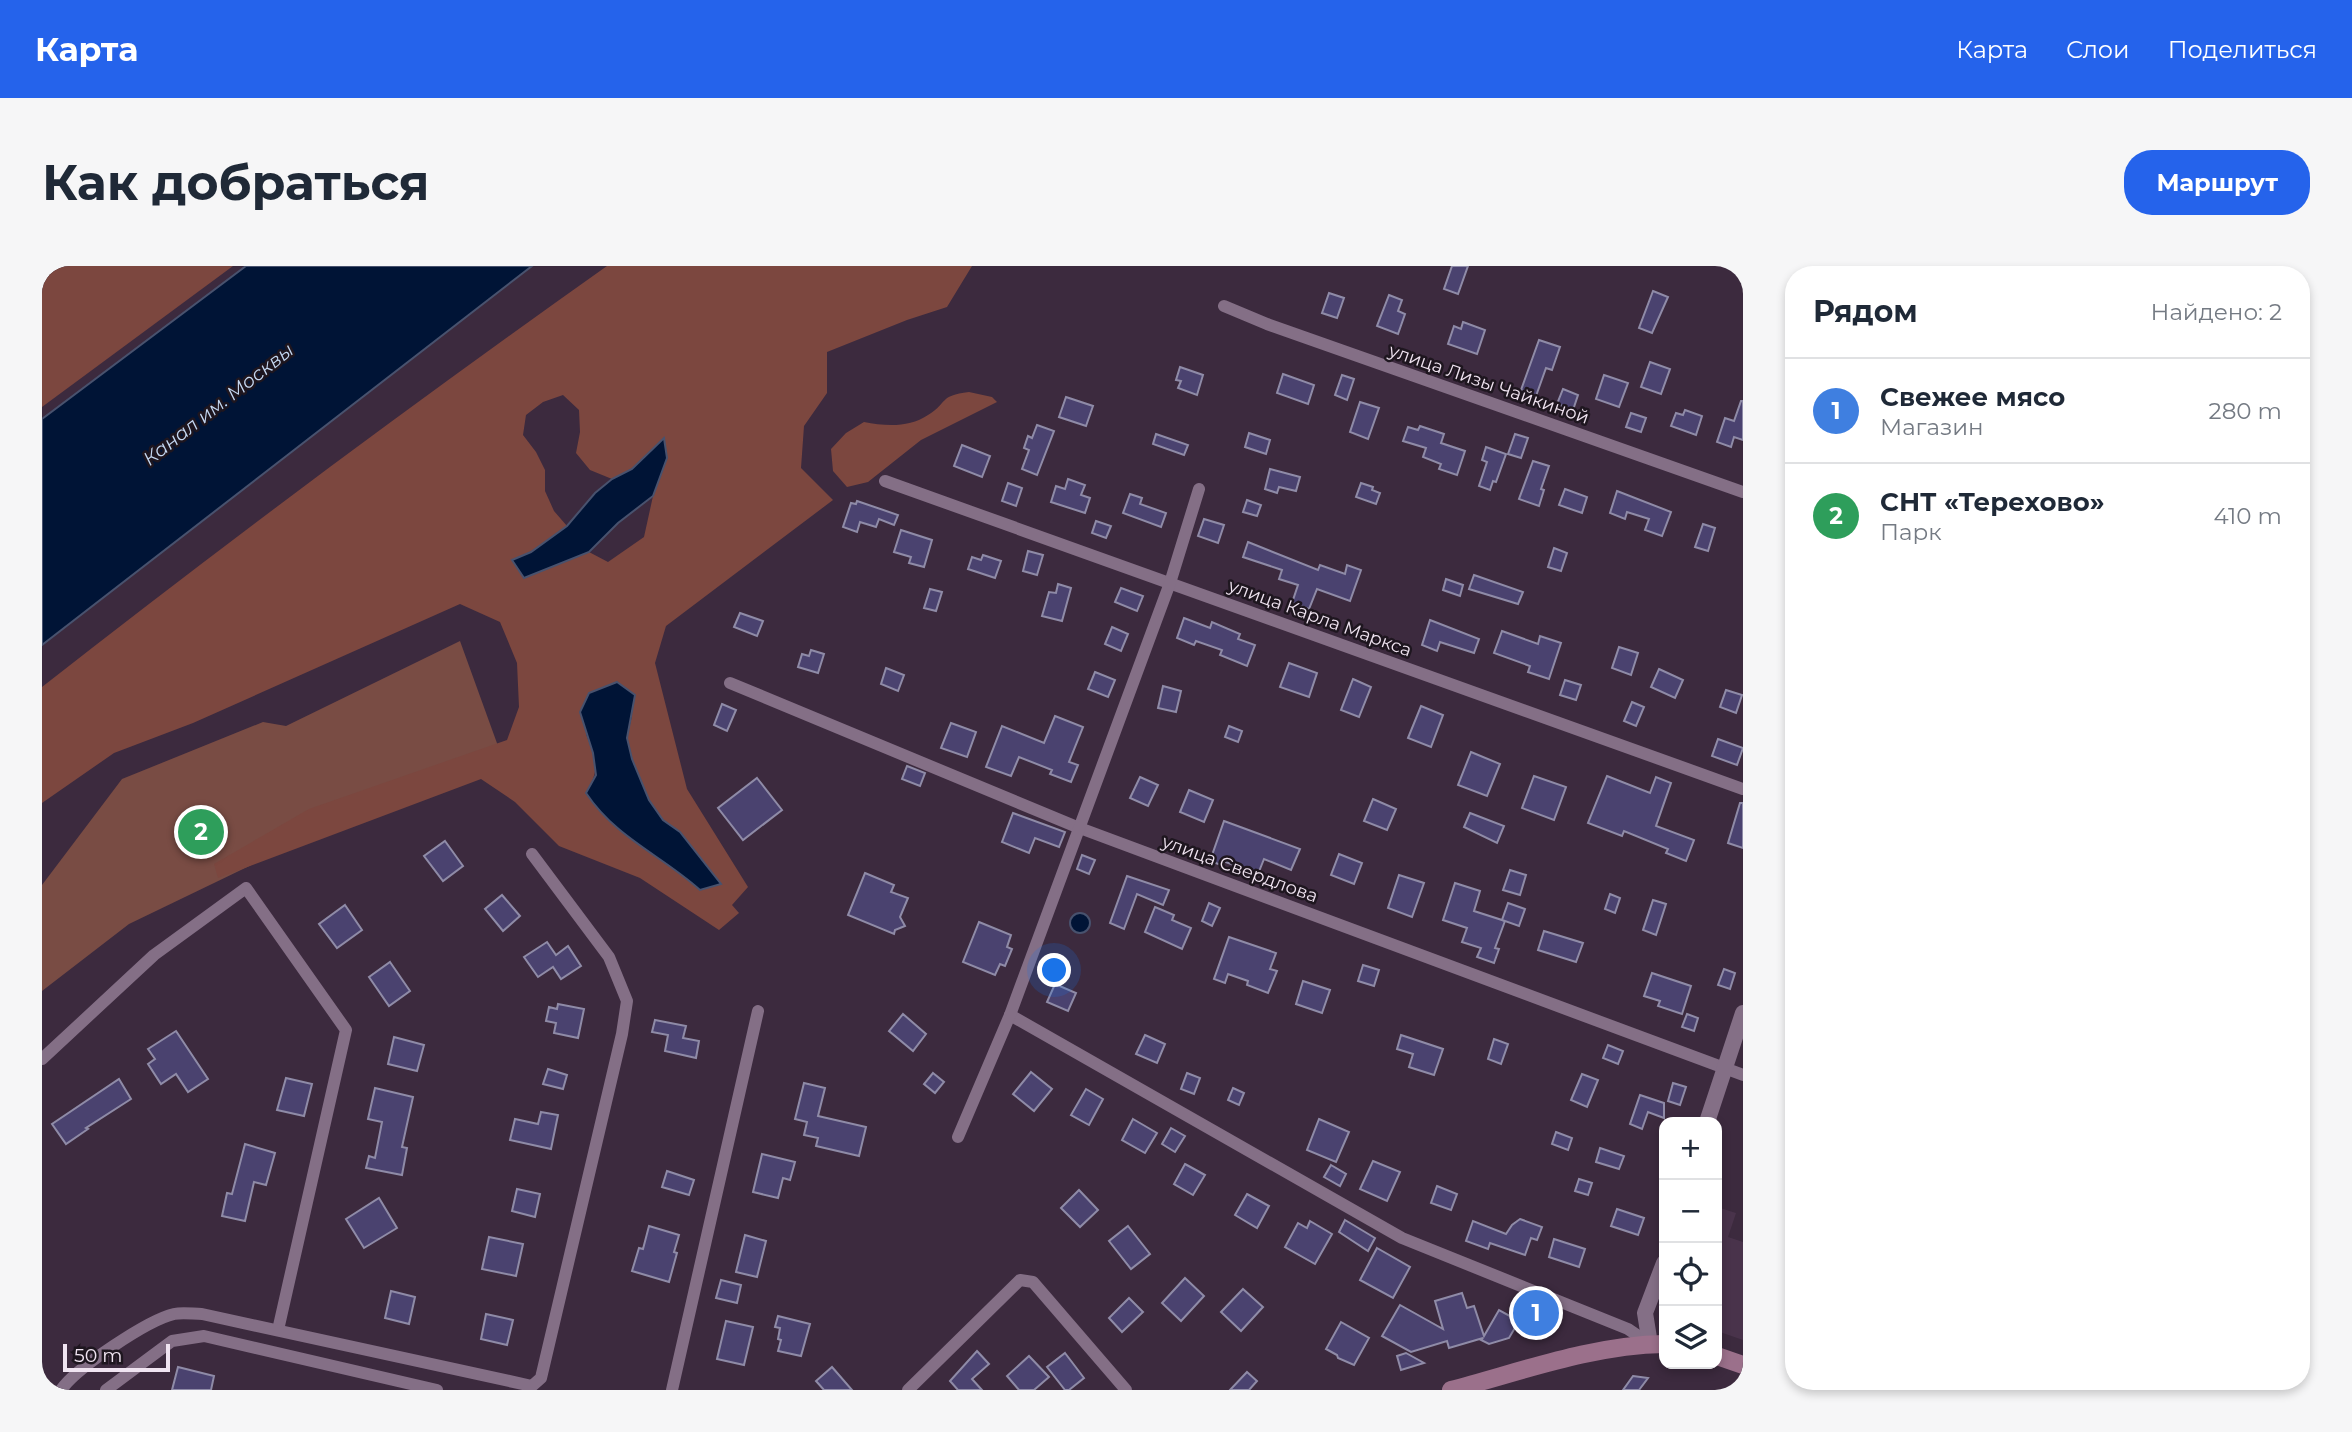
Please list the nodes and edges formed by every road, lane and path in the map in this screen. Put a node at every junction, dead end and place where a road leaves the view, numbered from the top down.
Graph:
1 (1224, 306) dead end
2 (885, 481) dead end
3 (1199, 489) dead end
4 (1743, 492) edge
5 (1170, 583) junction
6 (730, 683) dead end
7 (1743, 789) edge
8 (1077, 827) junction
9 (533, 854) dead end
10 (758, 1010) dead end
11 (1743, 1013) edge
12 (1010, 1015) junction
13 (42, 1059) edge
14 (1724, 1068) junction
15 (1743, 1075) edge
16 (1709, 1117) edge
17 (958, 1137) dead end
18 (1659, 1276) edge
19 (278, 1329) junction
20 (1657, 1344) edge
21 (1722, 1358) edge
22 (1743, 1365) edge
23 (61, 1390) edge
24 (106, 1390) edge
25 (437, 1390) edge
26 (672, 1390) edge
27 (908, 1390) edge
28 (1126, 1390) edge
29 (1451, 1390) edge

1 - 4 street, улица Лизы Чайкиной
2 - 5 street, улица Карла Маркса
3 - 5 street
5 - 7 street, улица Карла Маркса
5 - 8 street
6 - 8 street, улица Свердлова
8 - 12 street
8 - 14 street, улица Свердлова
9 - 19 street
10 - 26 street
11 - 14 street
12 - 17 street
12 - 20 street
13 - 19 street
14 - 15 street, улица Свердлова
14 - 16 street
18 - 20 street
19 - 23 street
20 - 29 main road
21 - 22 main road
24 - 25 street
27 - 28 street

